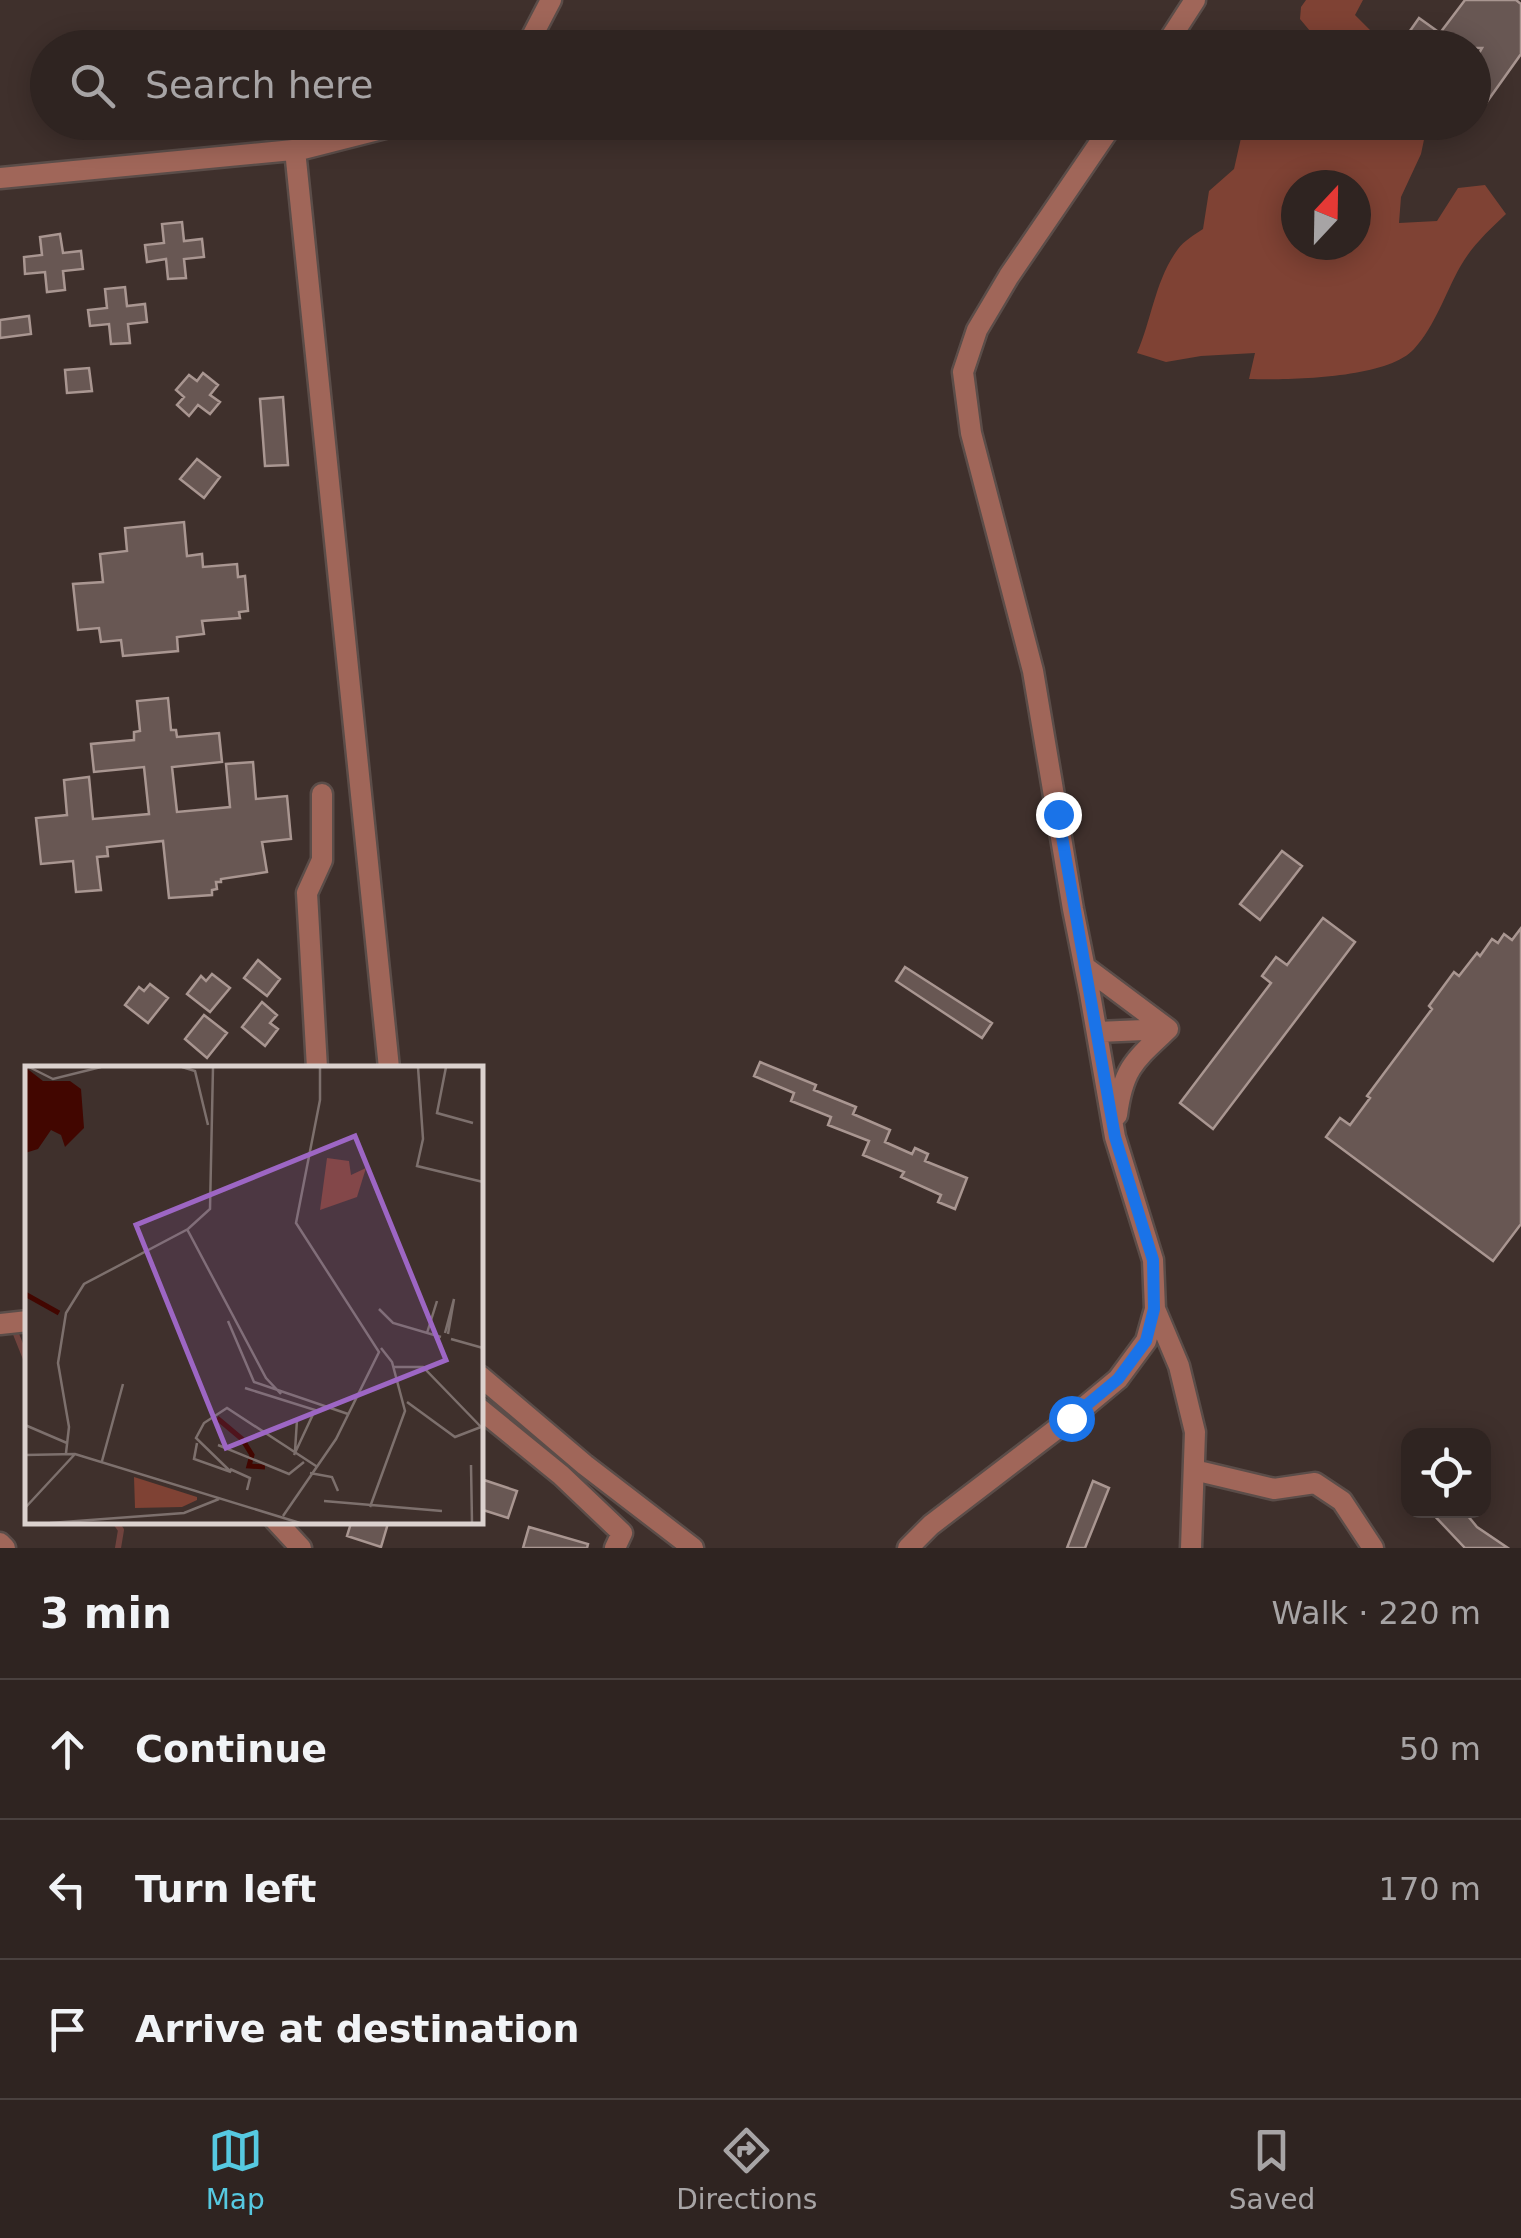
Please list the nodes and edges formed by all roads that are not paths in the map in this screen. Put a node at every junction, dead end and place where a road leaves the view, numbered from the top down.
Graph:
1 (551, 0) edge
2 (1195, 0) edge
3 (535, 30) edge
4 (1176, 30) edge
5 (336, 140) edge
6 (1102, 140) edge
7 (295, 150) junction
8 (0, 178) edge
9 (322, 794) dead end
10 (1085, 968) junction
11 (1168, 1029) junction
12 (1097, 1032) junction
13 (317, 1066) edge
14 (389, 1066) edge
15 (1115, 1137) junction
16 (1154, 1309) junction
17 (25, 1321) edge
18 (0, 1324) edge
19 (482, 1378) edge
20 (482, 1411) edge
21 (1194, 1470) junction
22 (278, 1523) edge
23 (301, 1548) edge
24 (615, 1548) edge
25 (693, 1548) edge
26 (908, 1548) edge
27 (1191, 1548) edge
28 (1373, 1548) edge

1 - 3 street
2 - 4 street
5 - 7 street
6 - 10 street
7 - 8 street
7 - 14 street
9 - 13 street
10 - 11 street
10 - 12 street
11 - 12 street
11 - 15 street
12 - 15 street
15 - 16 street
16 - 21 street
16 - 26 street
17 - 18 street
19 - 25 street
20 - 24 street
21 - 27 street
21 - 28 street
22 - 23 street

